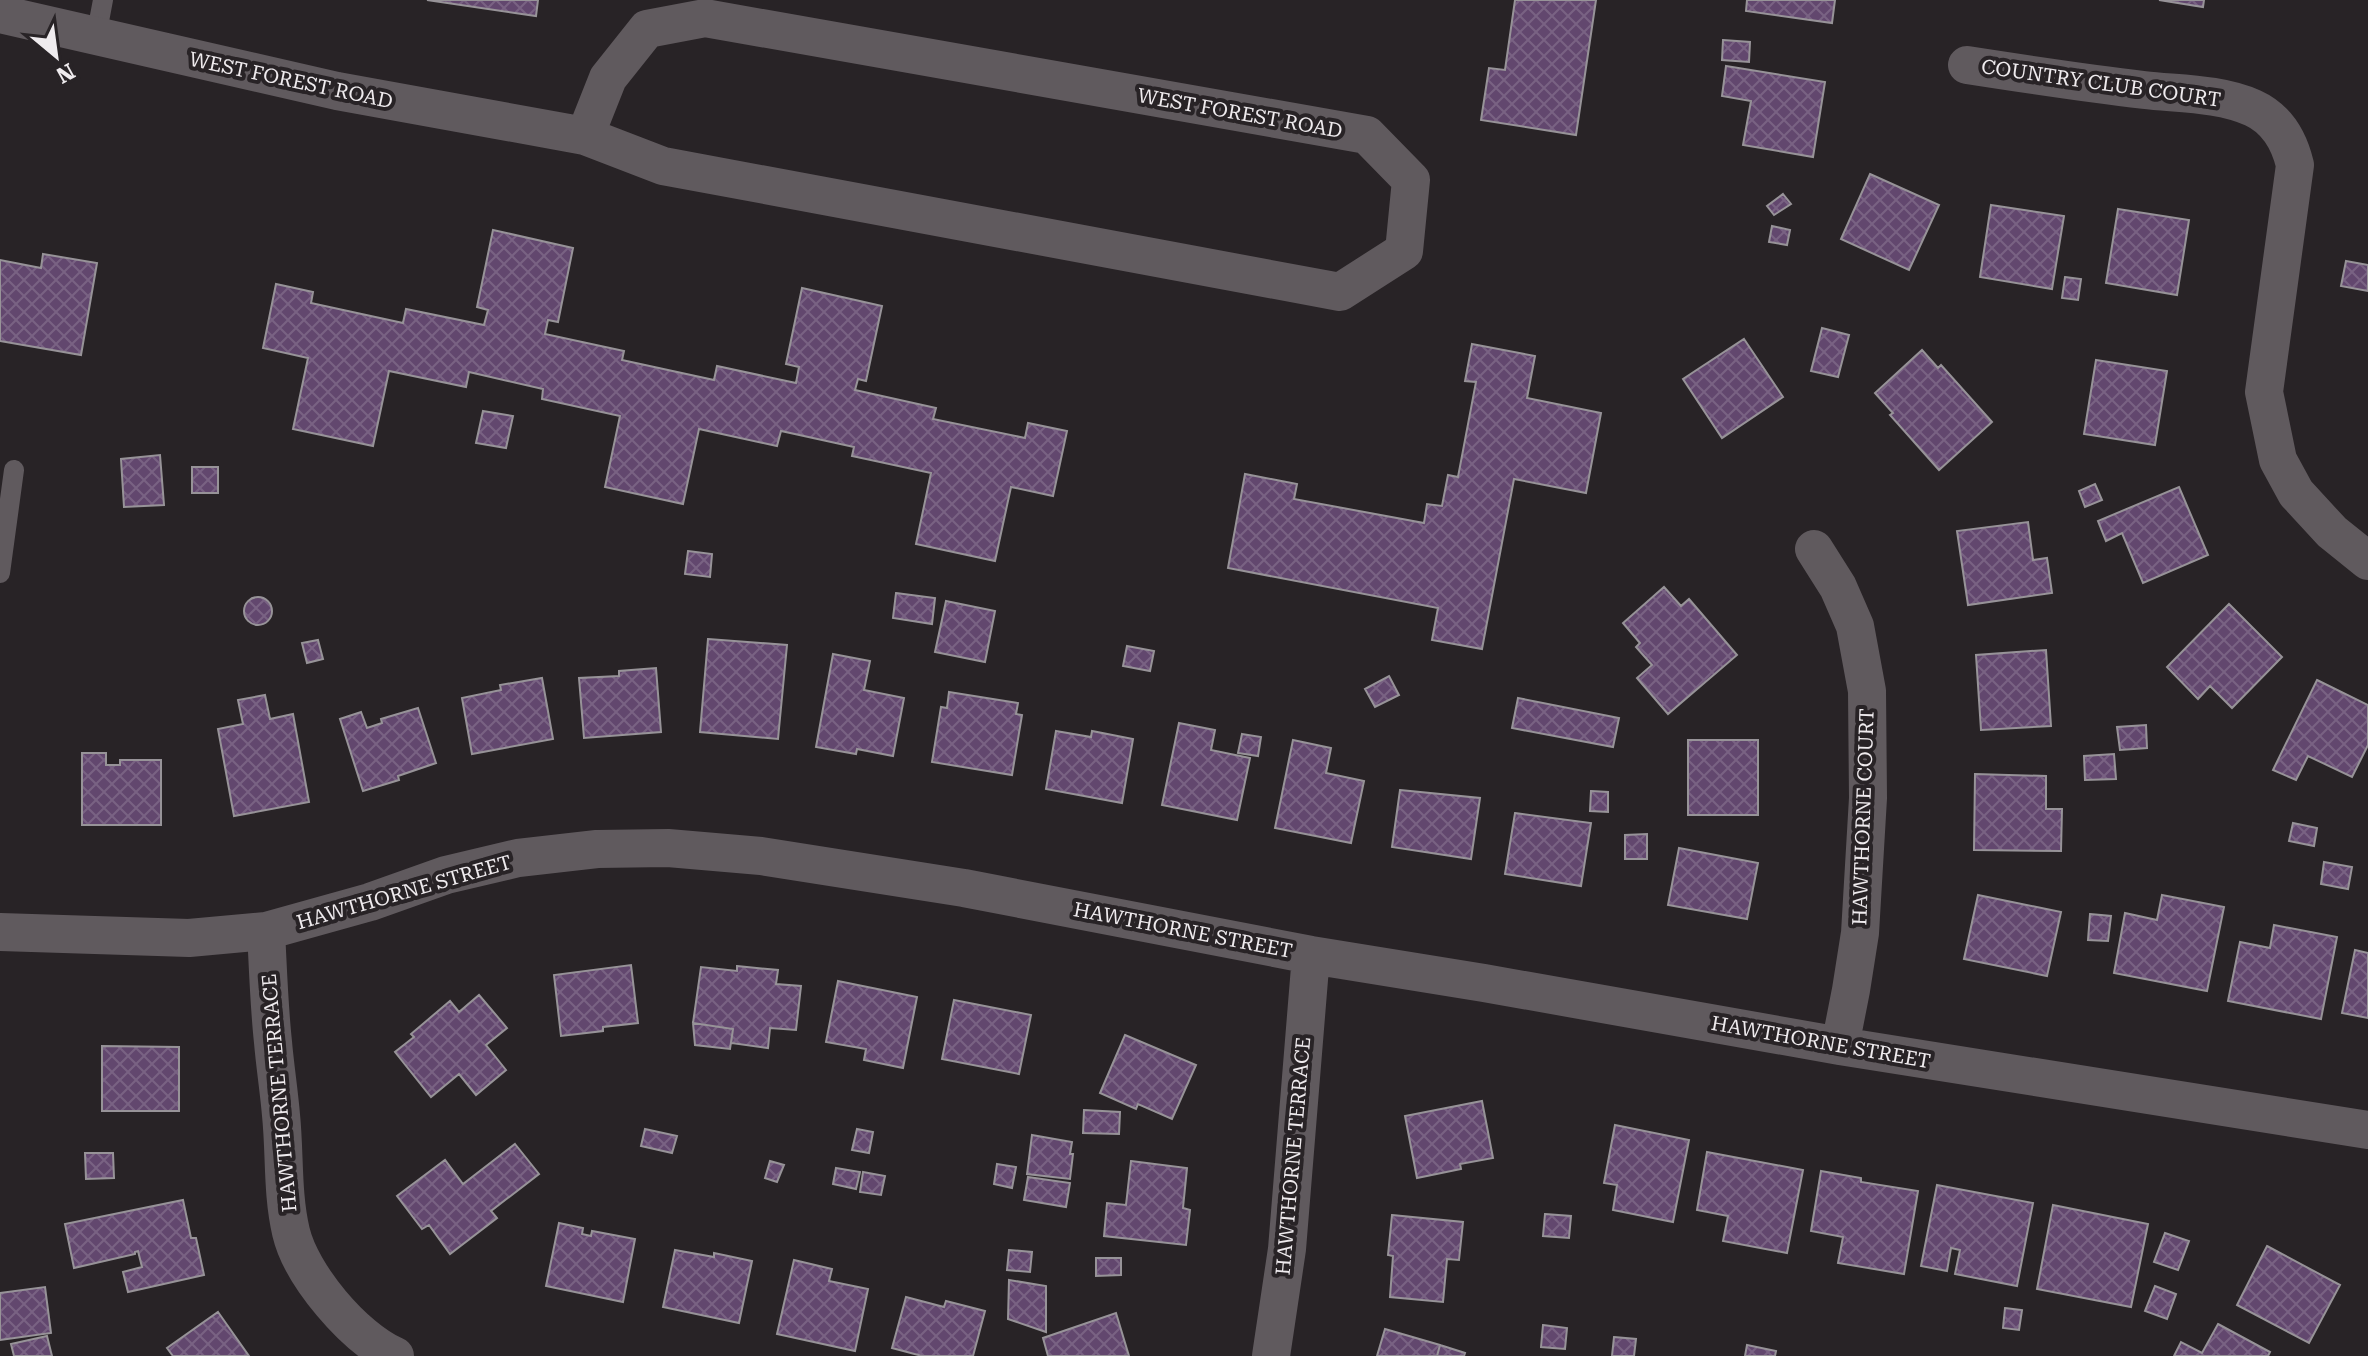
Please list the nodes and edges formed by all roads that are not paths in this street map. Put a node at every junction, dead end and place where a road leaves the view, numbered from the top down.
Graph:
1 (0, 14) edge
2 (99, 18) edge
3 (1967, 65) dead end
4 (585, 136) junction
5 (14, 470) dead end
6 (1814, 549) dead end
7 (2368, 561) edge
8 (0, 573) edge
9 (266, 931) junction
10 (0, 932) edge
11 (1311, 955) junction
12 (1840, 1046) junction
13 (2368, 1130) edge
14 (395, 1356) edge
15 (1271, 1356) edge

1 - 2 street, WEST FOREST ROAD
2 - 4 street, WEST FOREST ROAD
3 - 7 street, COUNTRY CLUB COURT
4 - 4 street, WEST FOREST ROAD
5 - 8 lane
6 - 12 street, HAWTHORNE COURT
9 - 10 street, HAWTHORNE STREET
9 - 11 street, HAWTHORNE STREET
9 - 14 street, HAWTHORNE TERRACE
11 - 12 street, HAWTHORNE STREET
11 - 15 street, HAWTHORNE TERRACE
12 - 13 street, HAWTHORNE STREET

